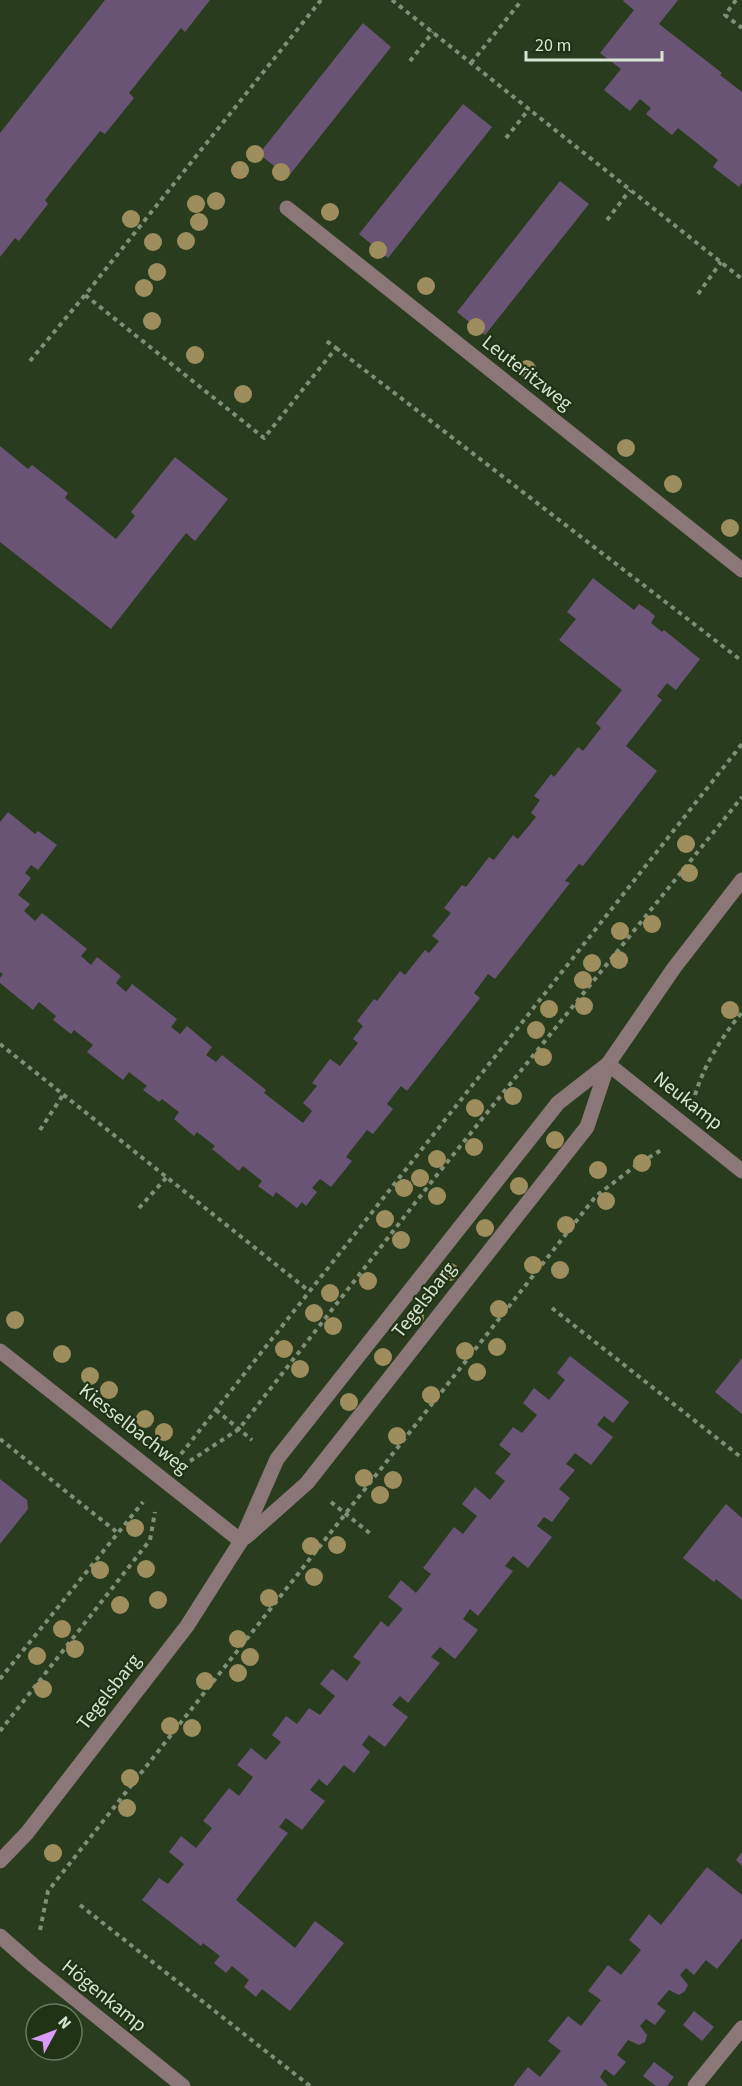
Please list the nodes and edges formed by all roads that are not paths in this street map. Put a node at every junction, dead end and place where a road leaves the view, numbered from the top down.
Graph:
1 (287, 208) dead end
2 (742, 570) edge
3 (742, 880) edge
4 (608, 1064) junction
5 (742, 1171) edge
6 (0, 1351) edge
7 (241, 1541) junction
8 (0, 1862) edge
9 (0, 1936) edge
10 (742, 2028) edge
11 (183, 2086) edge
12 (695, 2086) edge

1 - 2 street, Leuteritzweg
3 - 4 street, Tegelsbarg
4 - 5 street, Neukamp
4 - 7 street, Tegelsbarg
4 - 7 street, Tegelsbarg
6 - 7 street, Kiesselbachweg
7 - 8 street, Tegelsbarg
9 - 11 street, Högenkamp
10 - 12 street

